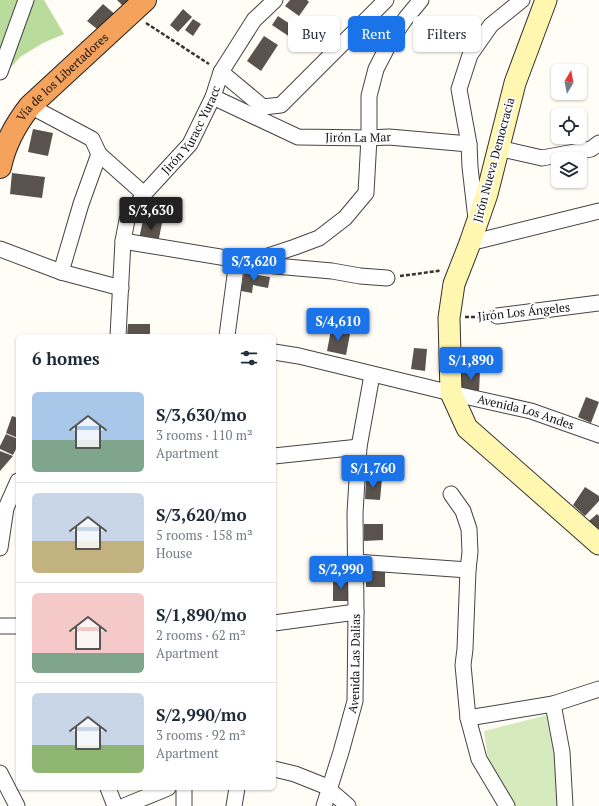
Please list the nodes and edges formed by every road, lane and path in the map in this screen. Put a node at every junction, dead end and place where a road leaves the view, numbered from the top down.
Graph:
1 (26, 0) edge
2 (275, 0) edge
3 (386, 0) edge
4 (421, 0) edge
5 (522, 0) edge
6 (546, 0) edge
7 (138, 6) edge
8 (0, 72) edge
9 (221, 72) junction
10 (213, 97) junction
11 (30, 106) junction
12 (369, 138) junction
13 (599, 143) edge
14 (469, 144) junction
15 (498, 148) junction
16 (99, 154) junction
17 (0, 167) edge
18 (144, 194) junction
19 (599, 211) edge
20 (473, 234) junction
21 (124, 241) junction
22 (0, 249) edge
23 (243, 261) junction
24 (443, 267) dead end
25 (61, 272) junction
26 (388, 278) joint
27 (120, 288) junction
28 (599, 303) edge
29 (497, 316) joint
30 (449, 318) junction
31 (118, 334) edge
32 (227, 334) edge
33 (276, 352) edge
34 (372, 375) junction
35 (451, 393) junction
36 (599, 436) edge
37 (359, 447) junction
38 (276, 456) edge
39 (12, 487) edge
40 (451, 494) dead end
41 (599, 544) edge
42 (0, 548) edge
43 (356, 562) junction
44 (468, 570) junction
45 (356, 612) junction
46 (276, 623) edge
47 (0, 626) edge
48 (16, 626) edge
49 (599, 689) edge
50 (553, 704) junction
51 (468, 718) junction
52 (276, 769) edge
53 (0, 773) edge
54 (109, 790) edge
55 (164, 790) edge
56 (184, 790) edge
57 (236, 790) edge
58 (330, 790) junction
59 (133, 804) edge
60 (17, 806) edge
61 (115, 806) edge
62 (184, 806) edge
63 (234, 806) edge
64 (324, 806) edge
65 (348, 806) edge
66 (507, 806) edge
67 (566, 806) edge

1 - 8 street
2 - 9 street, Jirón Yuracc Yuracc
3 - 9 street
4 - 12 street
5 - 14 street
6 - 15 street, Jirón Nueva Democracia
7 - 9 path
7 - 11 highway, Vía de los Libertadores
9 - 10 street, Jirón Yuracc Yuracc
10 - 12 street, Jirón La Mar
10 - 18 street, Jirón Yuracc Yuracc
11 - 16 street
11 - 17 highway, Vía de los Libertadores
12 - 14 street, Jirón La Mar
12 - 23 street
13 - 15 street
14 - 20 street
15 - 20 street, Jirón Nueva Democracia
16 - 18 street
16 - 25 street
18 - 21 street, Jirón Yuracc Yuracc
19 - 20 street
20 - 30 street, Jirón Nueva Democracia
21 - 23 street
21 - 27 street, Jirón Yuracc Yuracc
22 - 25 street
23 - 26 street
23 - 32 street
24 - 26 path
25 - 27 street
27 - 31 street, Jirón Yuracc Yuracc
28 - 29 street, Jirón Los Ángeles
29 - 30 path, Jirón Los Ángeles
30 - 35 street, Jirón Nueva Democracia
33 - 34 street, Avenida Los Andes
34 - 35 street, Avenida Los Andes
34 - 37 street, Avenida Las Dalias
35 - 36 street, Avenida Los Andes
35 - 41 street
37 - 38 street
37 - 43 street, Avenida Las Dalias
39 - 42 street
40 - 44 street
43 - 44 street
43 - 45 street, Avenida Las Dalias
44 - 51 street
45 - 46 street
45 - 58 street, Avenida Las Dalias
47 - 48 street
49 - 50 street
50 - 51 street
50 - 67 street
51 - 66 street
52 - 58 street
53 - 60 street
54 - 61 street
55 - 59 street
56 - 62 street
57 - 63 street
58 - 64 street, Avenida Las Dalias
58 - 65 street

